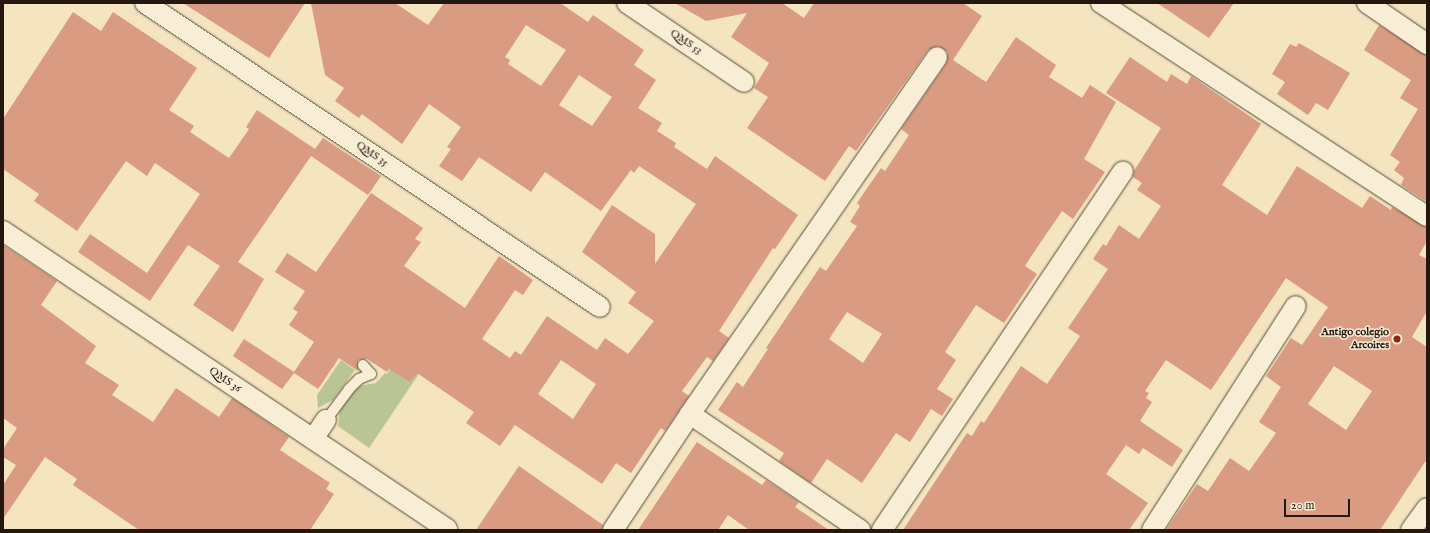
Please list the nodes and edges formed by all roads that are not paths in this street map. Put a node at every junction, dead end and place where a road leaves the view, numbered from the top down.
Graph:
1 (145, 3) edge
2 (627, 3) edge
3 (1100, 3) edge
4 (1366, 3) edge
5 (1427, 44) edge
6 (937, 57) dead end
7 (744, 82) dead end
8 (1123, 172) dead end
9 (1427, 216) edge
10 (3, 231) edge
11 (1296, 306) dead end
12 (600, 307) dead end
13 (363, 365) dead end
14 (690, 414) junction
15 (326, 420) joint
16 (313, 439) junction
17 (1427, 508) edge
18 (447, 529) edge
19 (613, 530) edge
20 (860, 530) edge
21 (882, 530) edge
22 (1152, 530) edge
23 (1411, 530) edge

1 - 12 street, QMS 35
2 - 7 street, QMS 53
3 - 9 street
4 - 5 street
6 - 14 street
8 - 21 street
10 - 16 street, QMS 36
11 - 22 street
13 - 15 lane
14 - 19 street
14 - 20 street
15 - 16 street
16 - 18 street, QMS 36
17 - 23 street

